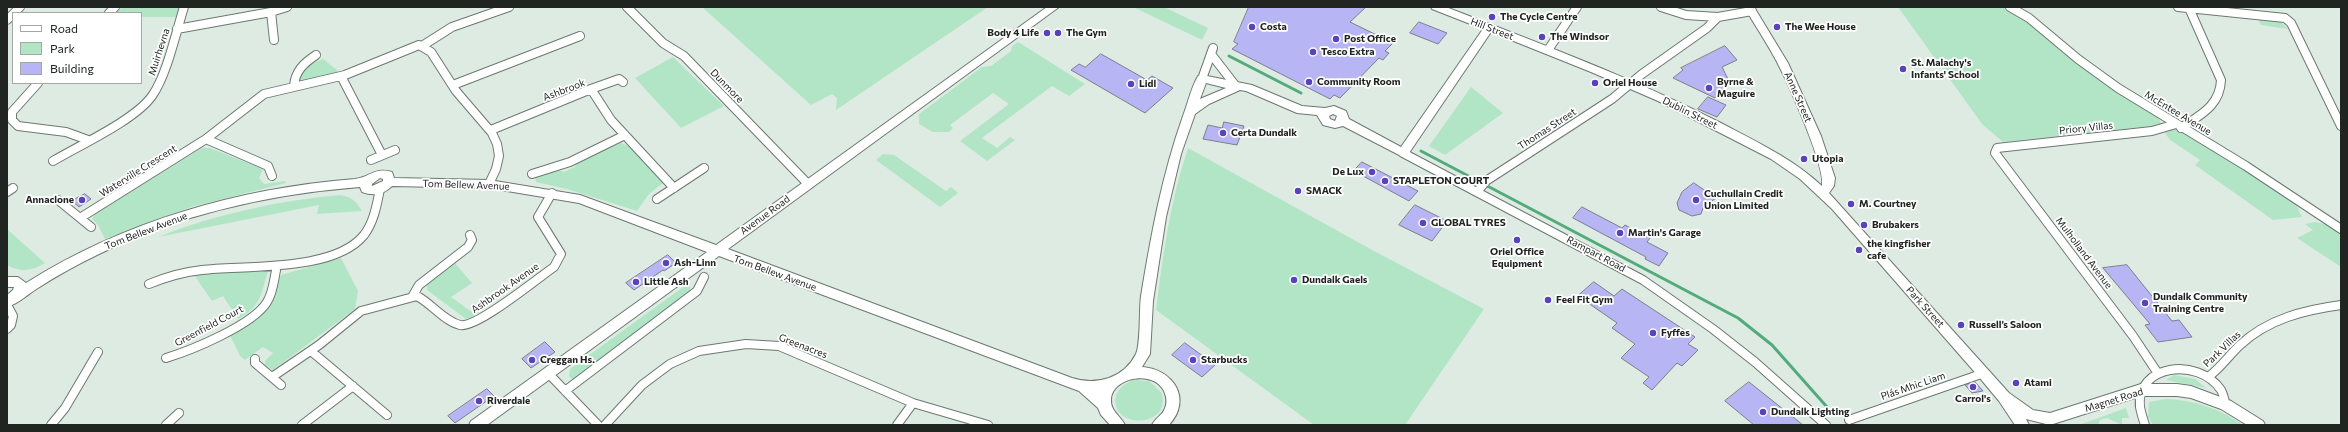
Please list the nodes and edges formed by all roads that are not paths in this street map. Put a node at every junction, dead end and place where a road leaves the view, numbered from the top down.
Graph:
1 (184, 7) edge
2 (284, 7) edge
3 (509, 7) edge
4 (627, 7) edge
5 (1054, 7) edge
6 (1436, 7) edge
7 (1577, 7) edge
8 (1661, 7) edge
9 (2010, 7) edge
10 (2178, 7) edge
11 (2189, 8) junction
12 (1750, 9) edge
13 (270, 12) junction
14 (1718, 17) junction
15 (1489, 28) junction
16 (177, 29) junction
17 (580, 36) dead end
18 (274, 40) dead end
19 (422, 46) junction
20 (1548, 50) junction
21 (316, 55) dead end
22 (1203, 74) junction
23 (341, 76) junction
24 (622, 82) dead end
25 (37, 84) edge
26 (453, 85) junction
27 (1631, 85) junction
28 (294, 86) junction
29 (1238, 86) junction
30 (591, 89) junction
31 (1191, 111) junction
32 (2179, 126) junction
33 (2341, 126) edge
34 (491, 130) junction
35 (625, 135) junction
36 (206, 139) junction
37 (88, 140) junction
38 (1997, 148) joint
39 (394, 150) dead end
40 (1403, 153) junction
41 (382, 155) junction
42 (371, 160) dead end
43 (53, 161) dead end
44 (704, 168) dead end
45 (532, 174) dead end
46 (272, 176) dead end
47 (366, 182) junction
48 (489, 184) junction
49 (808, 184) junction
50 (385, 186) junction
51 (1481, 186) junction
52 (674, 188) junction
53 (552, 193) junction
54 (1823, 193) junction
55 (657, 199) dead end
56 (58, 200) dead end
57 (80, 218) junction
58 (91, 227) dead end
59 (2341, 229) edge
60 (470, 235) dead end
61 (716, 251) junction
62 (277, 266) junction
63 (704, 277) dead end
64 (149, 284) dead end
65 (14, 285) edge
66 (412, 297) junction
67 (7, 303) edge
68 (2341, 305) edge
69 (7, 329) edge
70 (311, 350) junction
71 (98, 352) dead end
72 (1143, 354) junction
73 (166, 358) dead end
74 (255, 359) dead end
75 (2157, 372) junction
76 (548, 373) junction
77 (1130, 373) junction
78 (1984, 373) junction
79 (1154, 374) junction
80 (272, 377) junction
81 (2208, 377) junction
82 (281, 385) dead end
83 (1110, 385) junction
84 (353, 386) junction
85 (1083, 387) junction
86 (2141, 390) junction
87 (565, 391) junction
88 (2004, 397) junction
89 (913, 402) junction
90 (1104, 405) junction
91 (2226, 405) junction
92 (179, 413) dead end
93 (387, 415) dead end
94 (1849, 420) dead end
95 (2046, 422) edge
96 (2255, 423) edge
97 (51, 425) edge
98 (166, 425) edge
99 (302, 425) edge
100 (476, 425) edge
101 (598, 425) edge
102 (605, 425) edge
103 (898, 425) edge
104 (988, 425) edge
105 (1118, 425) edge
106 (1159, 425) edge
107 (1826, 425) edge
108 (2022, 425) edge
109 (2145, 425) edge
110 (2266, 425) edge

1 - 16 street, Muirhevna
2 - 13 street
3 - 19 street
4 - 49 street, Dunmore
5 - 49 street, Avenue Road
6 - 15 street, Hill Street
7 - 20 street
8 - 14 street
9 - 32 street, McEntee Avenue
10 - 11 street
11 - 32 street, Priory Villas
11 - 33 street
12 - 14 street
12 - 54 street, Anne Street
13 - 16 street
13 - 18 street
14 - 27 street, Thomas Street
15 - 20 street, Hill Street
15 - 40 street
16 - 37 street, Muirhevna
17 - 26 street
19 - 23 street, Waterville Crescent
19 - 26 street
20 - 27 street, Dublin Street
21 - 28 street
22 - 29 street
22 - 29 street
22 - 31 street
23 - 28 street, Waterville Crescent
23 - 41 street
24 - 30 street
25 - 37 street
26 - 34 street
27 - 51 street, Thomas Street
27 - 54 street, Dublin Street
28 - 36 street, Waterville Crescent
29 - 31 street
29 - 40 street, Rampart Road
30 - 34 street, Ashbrook
30 - 35 street, Ashbrook
31 - 72 street
32 - 38 street, Priory Villas
32 - 59 street, McEntee Avenue
34 - 48 street
35 - 45 street
35 - 52 street, Ashbrook
36 - 46 street
36 - 57 street, Waterville Crescent
37 - 43 street, Muirhevna
38 - 75 street, Mulholland Avenue
39 - 41 street
40 - 51 street, Rampart Road
41 - 42 street
44 - 52 street
47 - 50 street, Tom Bellew Avenue
47 - 50 street, Tom Bellew Avenue
47 - 65 street, Tom Bellew Avenue
48 - 50 street, Tom Bellew Avenue
48 - 53 street, Tom Bellew Avenue
49 - 61 street, Avenue Road
50 - 62 street
51 - 107 street, Rampart Road
52 - 55 street
53 - 61 street, Tom Bellew Avenue
53 - 66 street, Ashbrook Avenue
54 - 78 street, Park Street
56 - 57 street
57 - 58 street
60 - 66 street
61 - 76 street, Avenue Road
61 - 85 street, Tom Bellew Avenue
62 - 64 street
62 - 73 street, Greenfield Court
63 - 87 street
65 - 67 street, Tom Bellew Avenue
66 - 70 street
67 - 69 street
68 - 81 street, Park Villas
70 - 80 street
70 - 84 street
71 - 97 street
72 - 77 street
72 - 79 street
74 - 80 street
75 - 81 street
75 - 86 street
76 - 87 street
76 - 100 street, Avenue Road
77 - 79 street
77 - 83 street
78 - 88 street, Park Street
78 - 94 street, Plás Mhic Liam
79 - 106 street
80 - 82 street
81 - 91 street
83 - 85 street, Tom Bellew Avenue
83 - 90 street
84 - 93 street
84 - 99 street
85 - 90 street, Tom Bellew Avenue
86 - 91 street, Magnet Road
86 - 95 street, Magnet Road
86 - 109 street
87 - 101 street
88 - 95 street, Magnet Road
88 - 108 street, Park Street
89 - 102 street, Greenacres
89 - 103 street
89 - 104 street, Greenacres
90 - 105 street, Tom Bellew Avenue
91 - 96 street, Magnet Road
92 - 98 street
96 - 110 street

